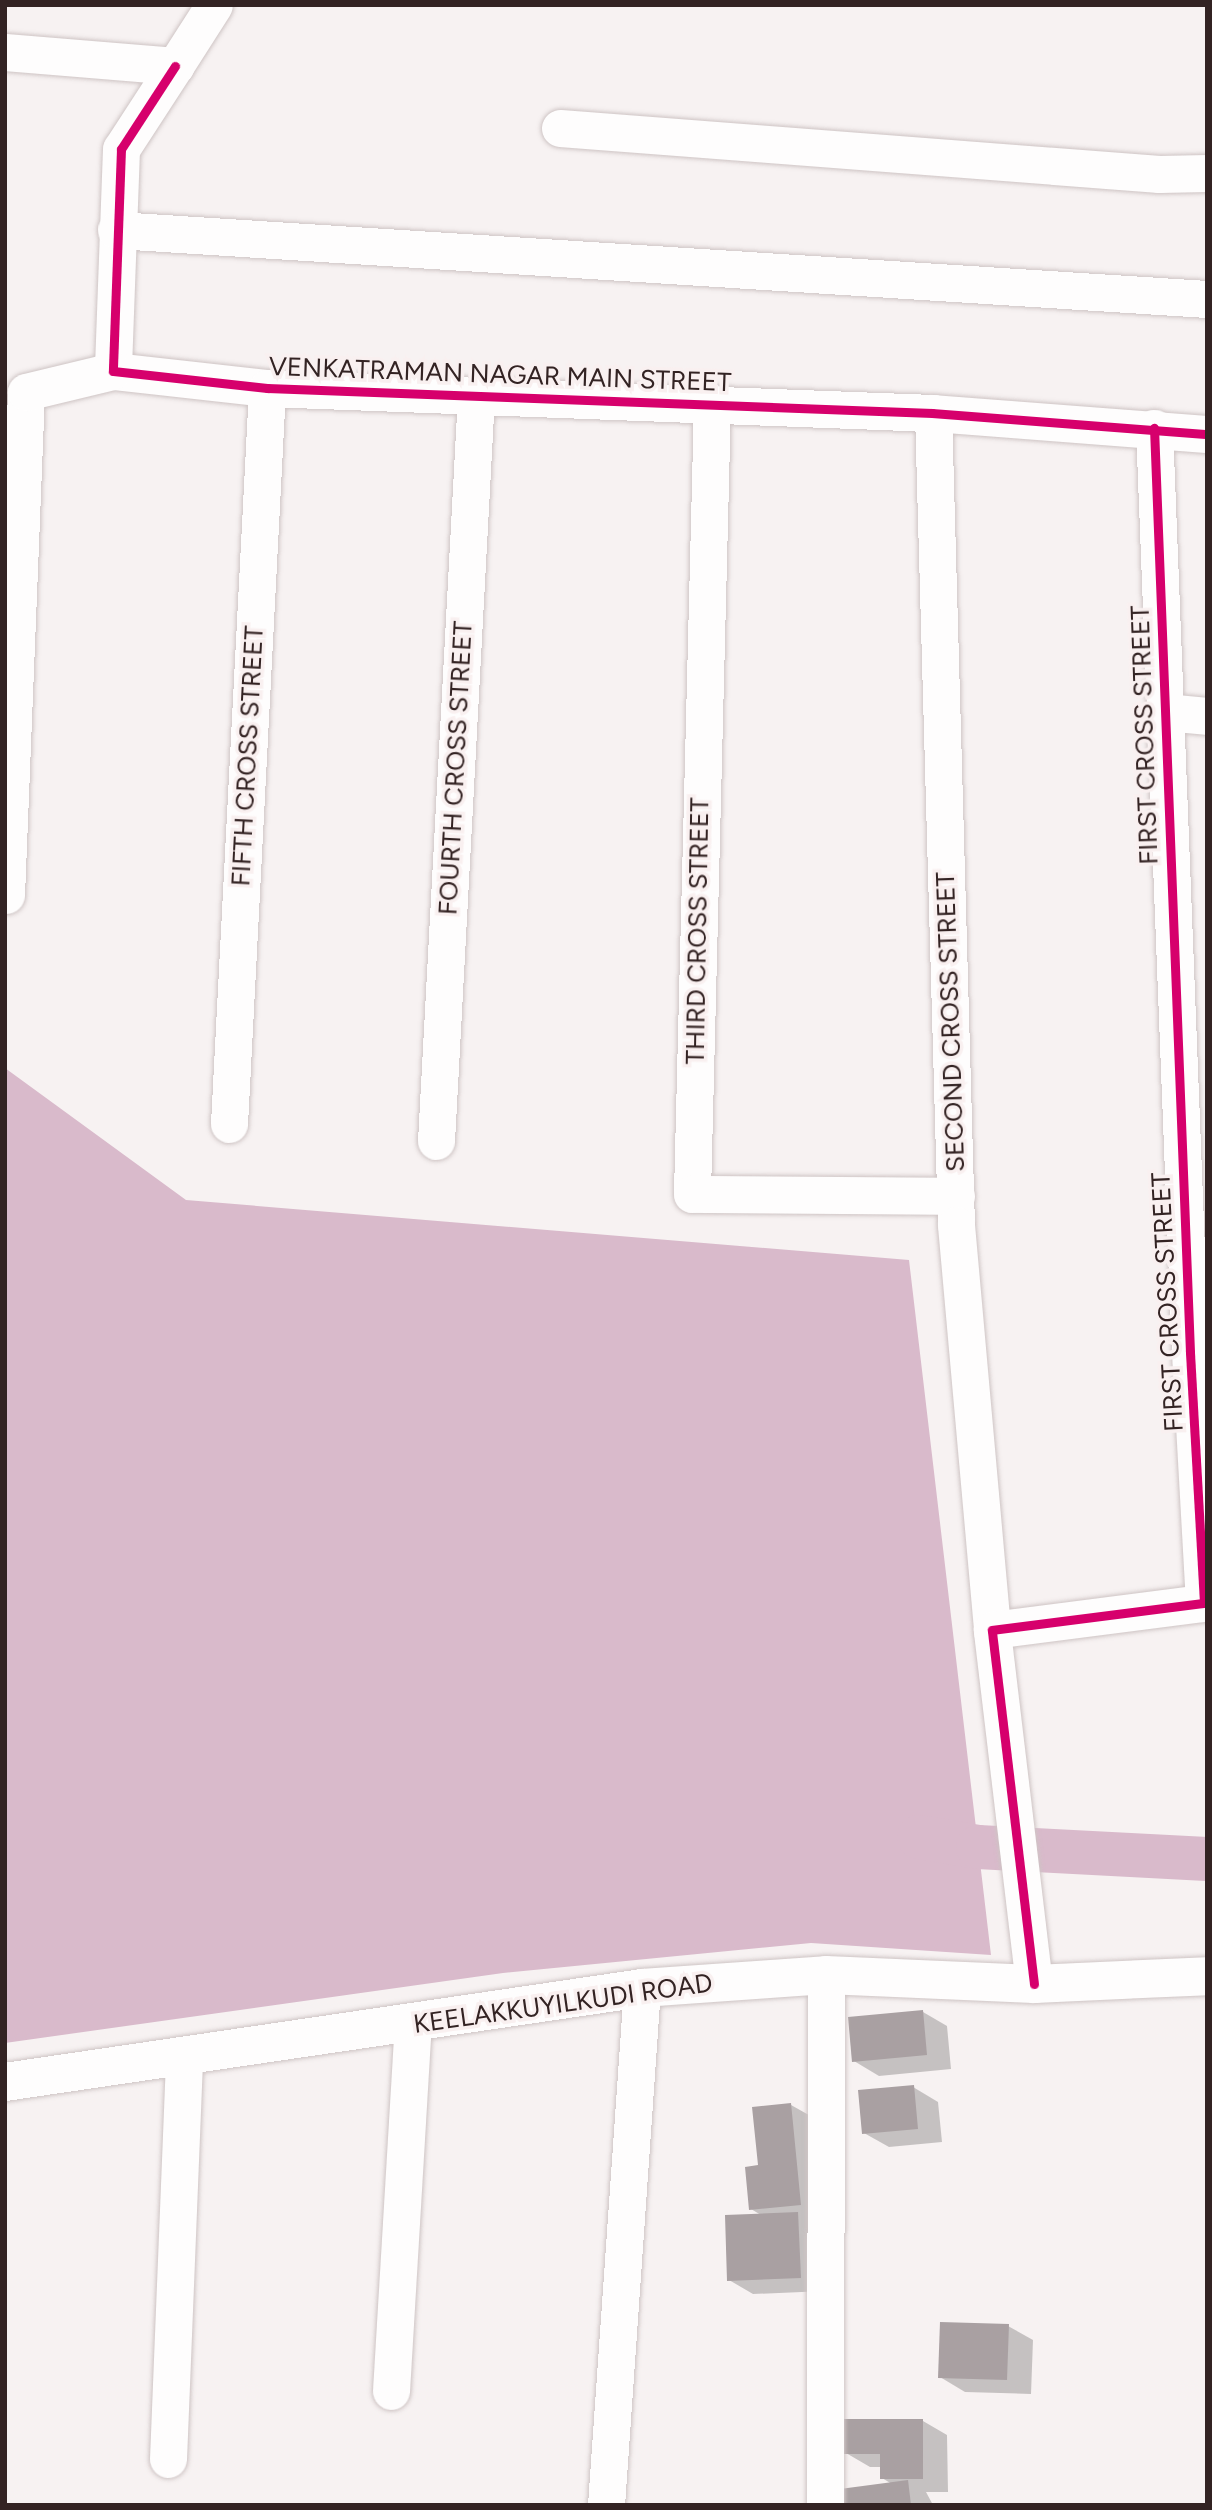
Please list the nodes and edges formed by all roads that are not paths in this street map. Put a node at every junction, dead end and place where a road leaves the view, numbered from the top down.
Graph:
1 (214, 5) edge
2 (5, 52) edge
3 (175, 66) junction
4 (560, 128) dead end
5 (1207, 173) edge
6 (116, 230) junction
7 (1207, 299) edge
8 (113, 372) junction
9 (267, 388) junction
10 (476, 395) junction
11 (712, 403) junction
12 (933, 413) junction
13 (1154, 428) junction
14 (1207, 434) edge
15 (1165, 712) junction
16 (1207, 716) edge
17 (6, 895) edge
18 (229, 1124) dead end
19 (436, 1141) dead end
20 (956, 1196) junction
21 (992, 1630) junction
22 (1204, 1972) edge
23 (826, 1975) junction
24 (1034, 1984) junction
25 (642, 1988) junction
26 (413, 2024) junction
27 (184, 2059) junction
28 (5, 2082) edge
29 (391, 2391) dead end
30 (168, 2459) dead end
31 (606, 2505) edge
32 (825, 2505) edge

1 - 3 street
2 - 3 street
3 - 6 street
4 - 5 street
6 - 7 street
6 - 8 street
8 - 9 street, VENKATRAMAN NAGAR MAIN STREET
8 - 17 street, VENKATRAMAN NAGAR MAIN STREET
9 - 10 street, VENKATRAMAN NAGAR MAIN STREET
9 - 18 street, FIFTH CROSS STREET
10 - 11 street, VENKATRAMAN NAGAR MAIN STREET
10 - 19 street, FOURTH CROSS STREET
11 - 12 street, VENKATRAMAN NAGAR MAIN STREET
11 - 20 street, THIRD CROSS STREET
12 - 13 street, VENKATRAMAN NAGAR MAIN STREET
12 - 20 street, SECOND CROSS STREET
13 - 14 street, VENKATRAMAN NAGAR MAIN STREET
13 - 15 street, FIRST CROSS STREET
15 - 16 street
15 - 21 street, FIRST CROSS STREET
20 - 21 street, SECOND CROSS STREET
21 - 24 street
22 - 24 street, KEELAKKUYILKUDI ROAD
23 - 24 street, KEELAKKUYILKUDI ROAD
23 - 25 street, KEELAKKUYILKUDI ROAD
23 - 32 street
25 - 26 street, KEELAKKUYILKUDI ROAD
25 - 31 street
26 - 27 street, KEELAKKUYILKUDI ROAD
26 - 29 street
27 - 28 street, KEELAKKUYILKUDI ROAD
27 - 30 street

